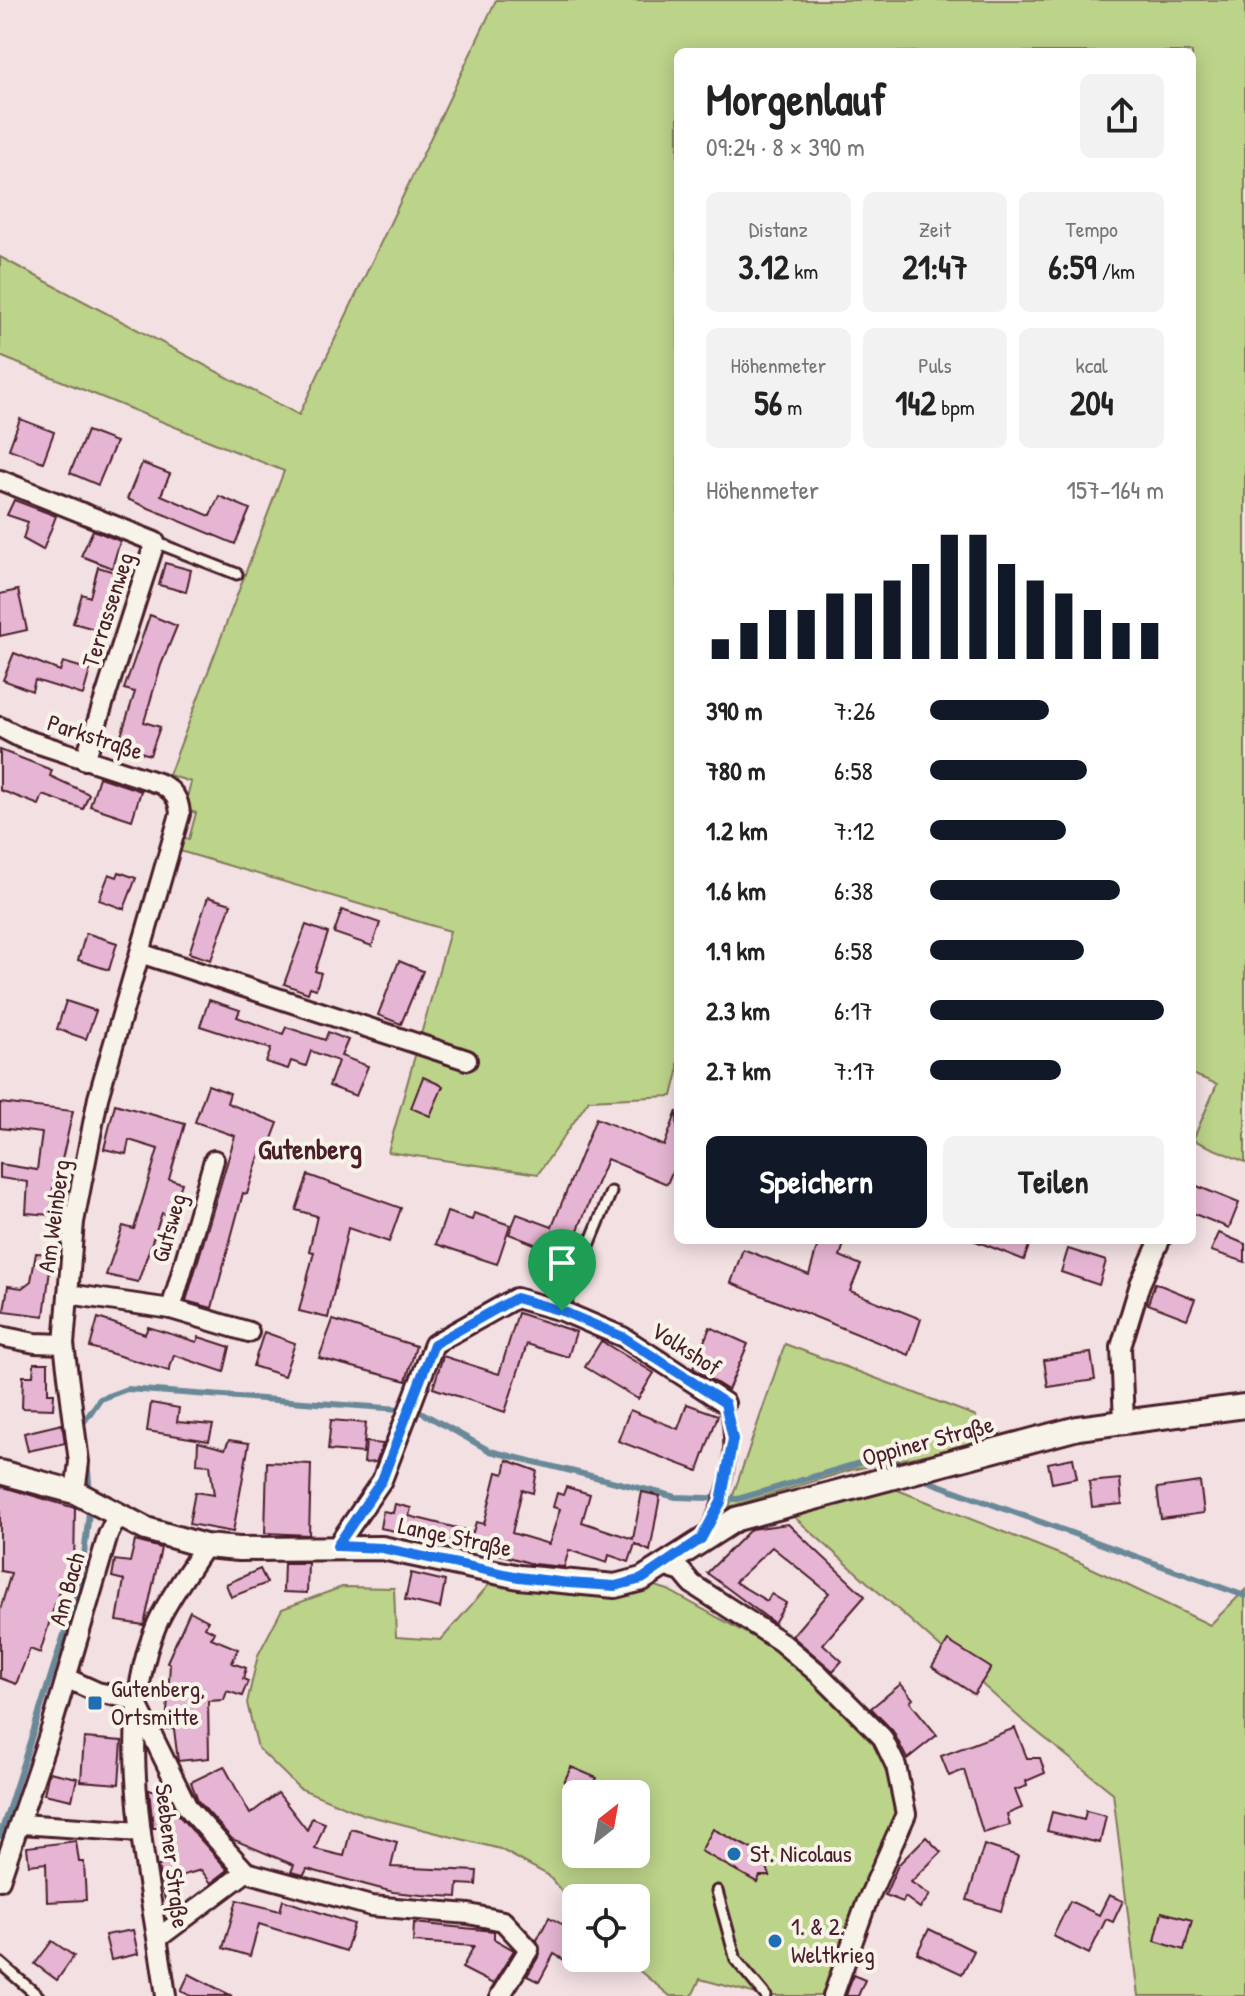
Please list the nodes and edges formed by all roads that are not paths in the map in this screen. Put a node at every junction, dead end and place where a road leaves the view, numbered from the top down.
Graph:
1 (0, 480) edge
2 (155, 542) junction
3 (237, 574) dead end
4 (0, 727) edge
5 (85, 760) junction
6 (174, 794) joint
7 (140, 953) junction
8 (467, 1060) dead end
9 (214, 1160) dead end
10 (611, 1192) dead end
11 (1158, 1244) edge
12 (68, 1294) junction
13 (171, 1309) junction
14 (562, 1311) junction
15 (249, 1332) dead end
16 (0, 1336) edge
17 (64, 1344) junction
18 (725, 1403) joint
19 (1245, 1406) edge
20 (1124, 1423) junction
21 (0, 1472) edge
22 (81, 1495) junction
23 (112, 1511) junction
24 (701, 1539) junction
25 (205, 1546) junction
26 (337, 1546) junction
27 (663, 1566) junction
28 (642, 1579) joint
29 (66, 1678) junction
30 (135, 1700) junction
31 (21, 1824) junction
32 (140, 1832) junction
33 (246, 1872) junction
34 (0, 1880) edge
35 (717, 1891) dead end
36 (158, 1938) junction
37 (0, 1963) edge
38 (38, 1996) edge
39 (166, 1996) edge
40 (500, 1996) edge
41 (766, 1996) edge
42 (833, 1996) edge

1 - 2 street, Terrassenweg
2 - 3 lane
2 - 5 street, Terrassenweg
4 - 5 street, Parkstraße
5 - 6 street, Parkstraße
6 - 7 street, Am Weinberg
7 - 8 street
7 - 12 street, Am Weinberg
9 - 13 street, Gutsweg
10 - 14 lane
11 - 20 street
12 - 13 street
12 - 17 street, Am Weinberg
13 - 15 street
14 - 18 street, Volkshof
14 - 26 street, Volkshof
16 - 17 street
17 - 22 street, Am Weinberg
18 - 24 lane, Volkshof
19 - 20 street, Oppiner Straße
20 - 24 street, Oppiner Straße
21 - 22 street, Lange Straße
22 - 23 street, Lange Straße
23 - 25 street, Lange Straße
23 - 29 street, Am Bach
24 - 27 street, Oppiner Straße
25 - 26 street, Lange Straße
25 - 30 street, Seebener Straße
26 - 28 street, Lange Straße
27 - 28 street, Oppiner Straße
27 - 42 street
29 - 30 street
29 - 31 street, Am Bach
30 - 32 street, Seebener Straße
30 - 33 street
31 - 32 street
31 - 34 street, Am Bach
32 - 36 street, Seebener Straße
33 - 36 street
33 - 40 street
35 - 41 lane
36 - 39 street, Seebener Straße
37 - 38 lane

